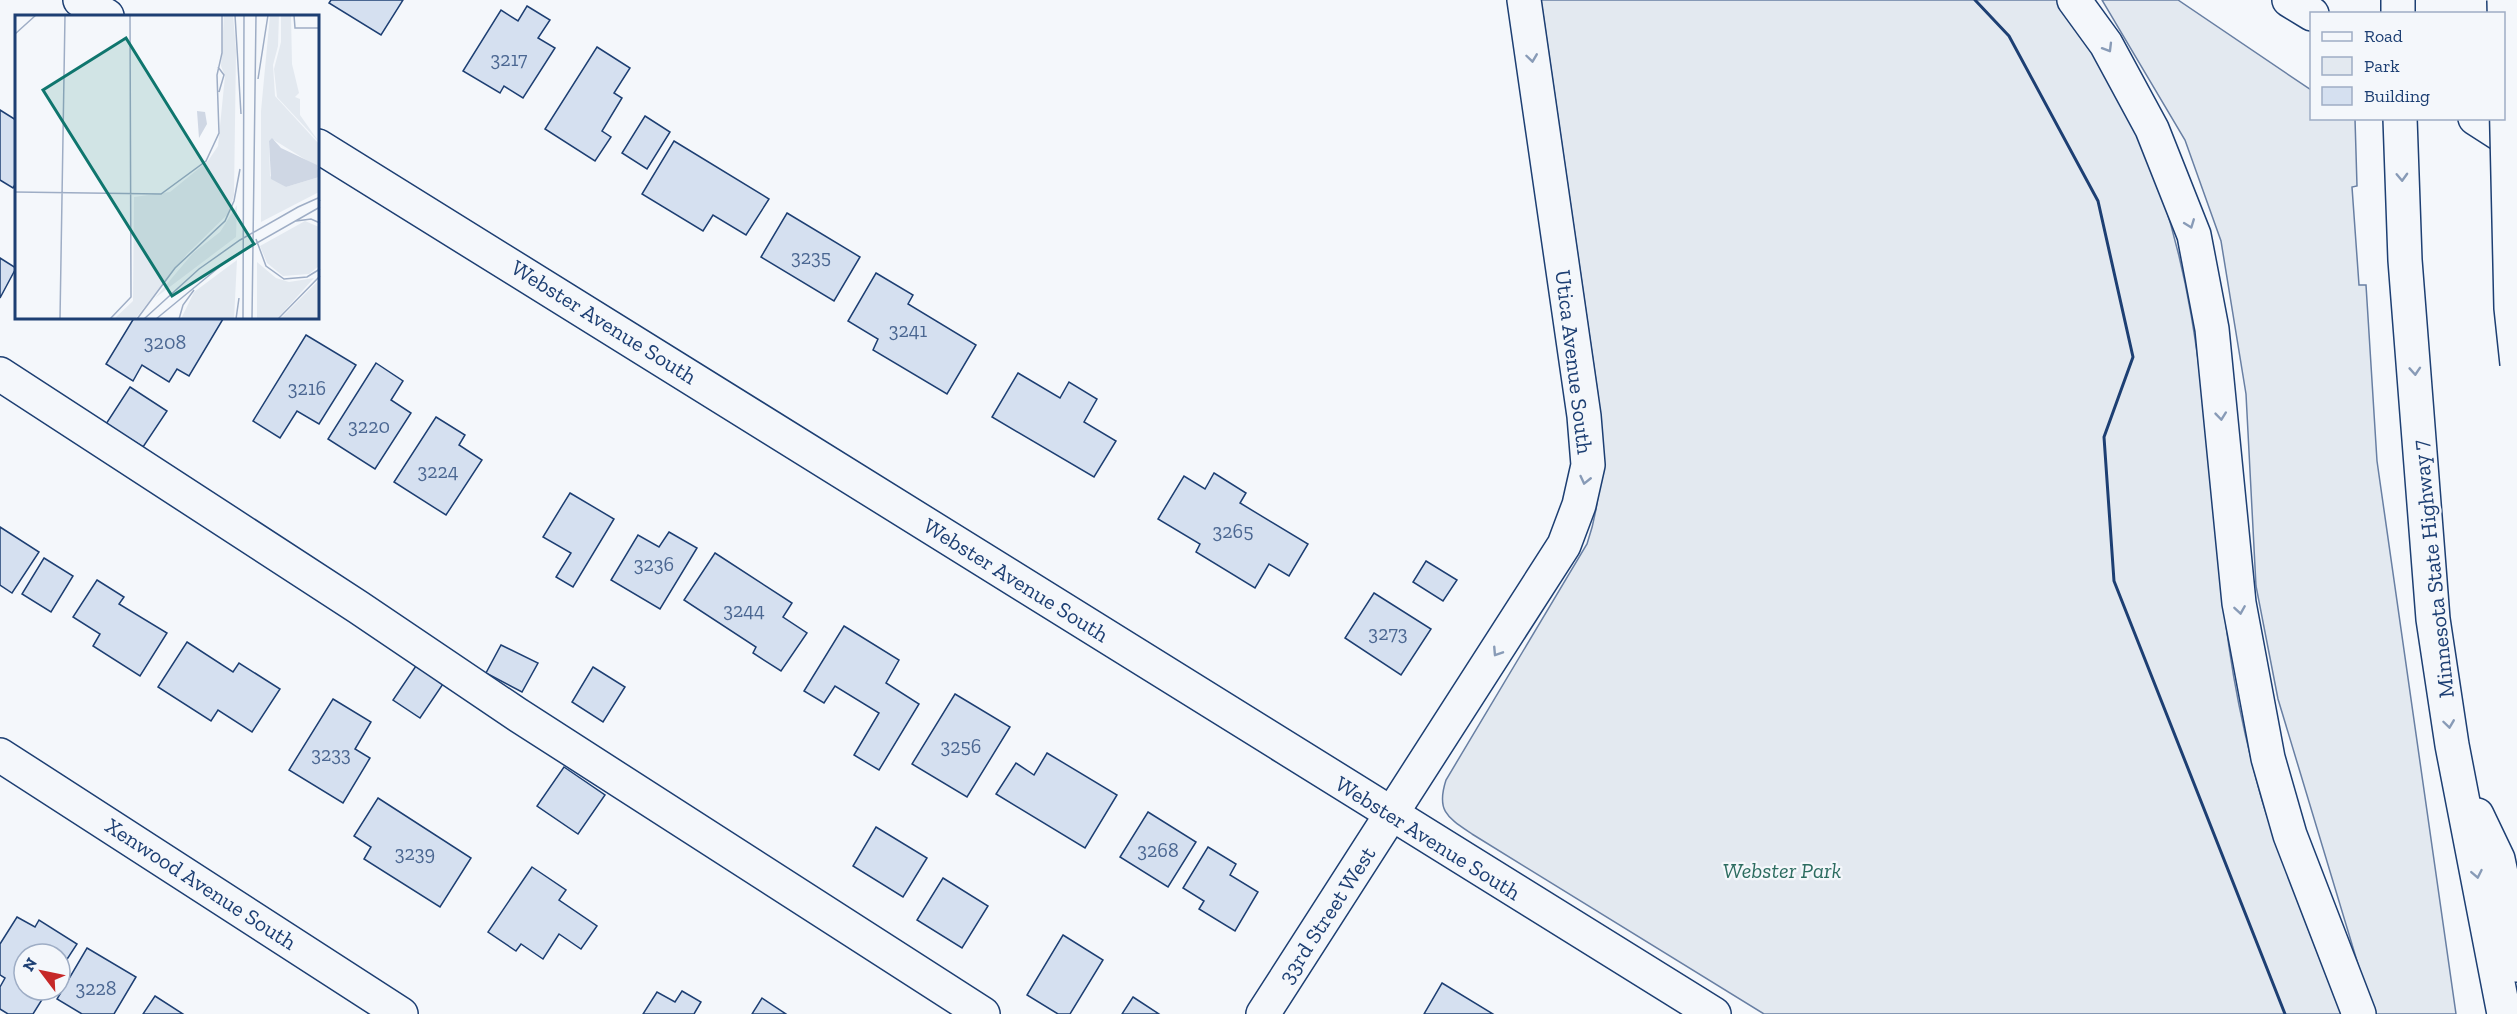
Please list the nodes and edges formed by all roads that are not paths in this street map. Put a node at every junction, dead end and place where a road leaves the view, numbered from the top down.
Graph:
1 (80, 0) edge
2 (1524, 0) edge
3 (2074, 0) edge
4 (2289, 0) edge
5 (2496, 0) edge
6 (2310, 13) edge
7 (2517, 14) edge
8 (105, 15) edge
9 (2505, 44) edge
10 (2400, 120) edge
11 (2478, 120) edge
12 (2517, 145) edge
13 (320, 147) edge
14 (2517, 364) edge
15 (0, 374) edge
16 (0, 755) edge
17 (2458, 776) junction
18 (1391, 816) junction
19 (2517, 965) edge
20 (401, 1014) edge
21 (983, 1014) edge
22 (1263, 1014) edge
23 (1714, 1014) edge
24 (2359, 1014) edge
25 (2504, 1014) edge

1 - 8 main road
2 -> 18 main road, Utica Avenue South
3 -> 24 main road
4 - 6 main road
5 - 7 main road
9 - 14 main road, bridge
10 -> 17 main road, Minnesota State Highway 7
11 - 12 main road
13 - 18 main road, Webster Avenue South
15 - 21 main road
16 - 20 main road, Xenwood Avenue South
17 - 19 main road
17 -> 25 main road, Minnesota State Highway 7
18 - 22 main road, 33rd Street West
18 - 23 main road, Webster Avenue South

